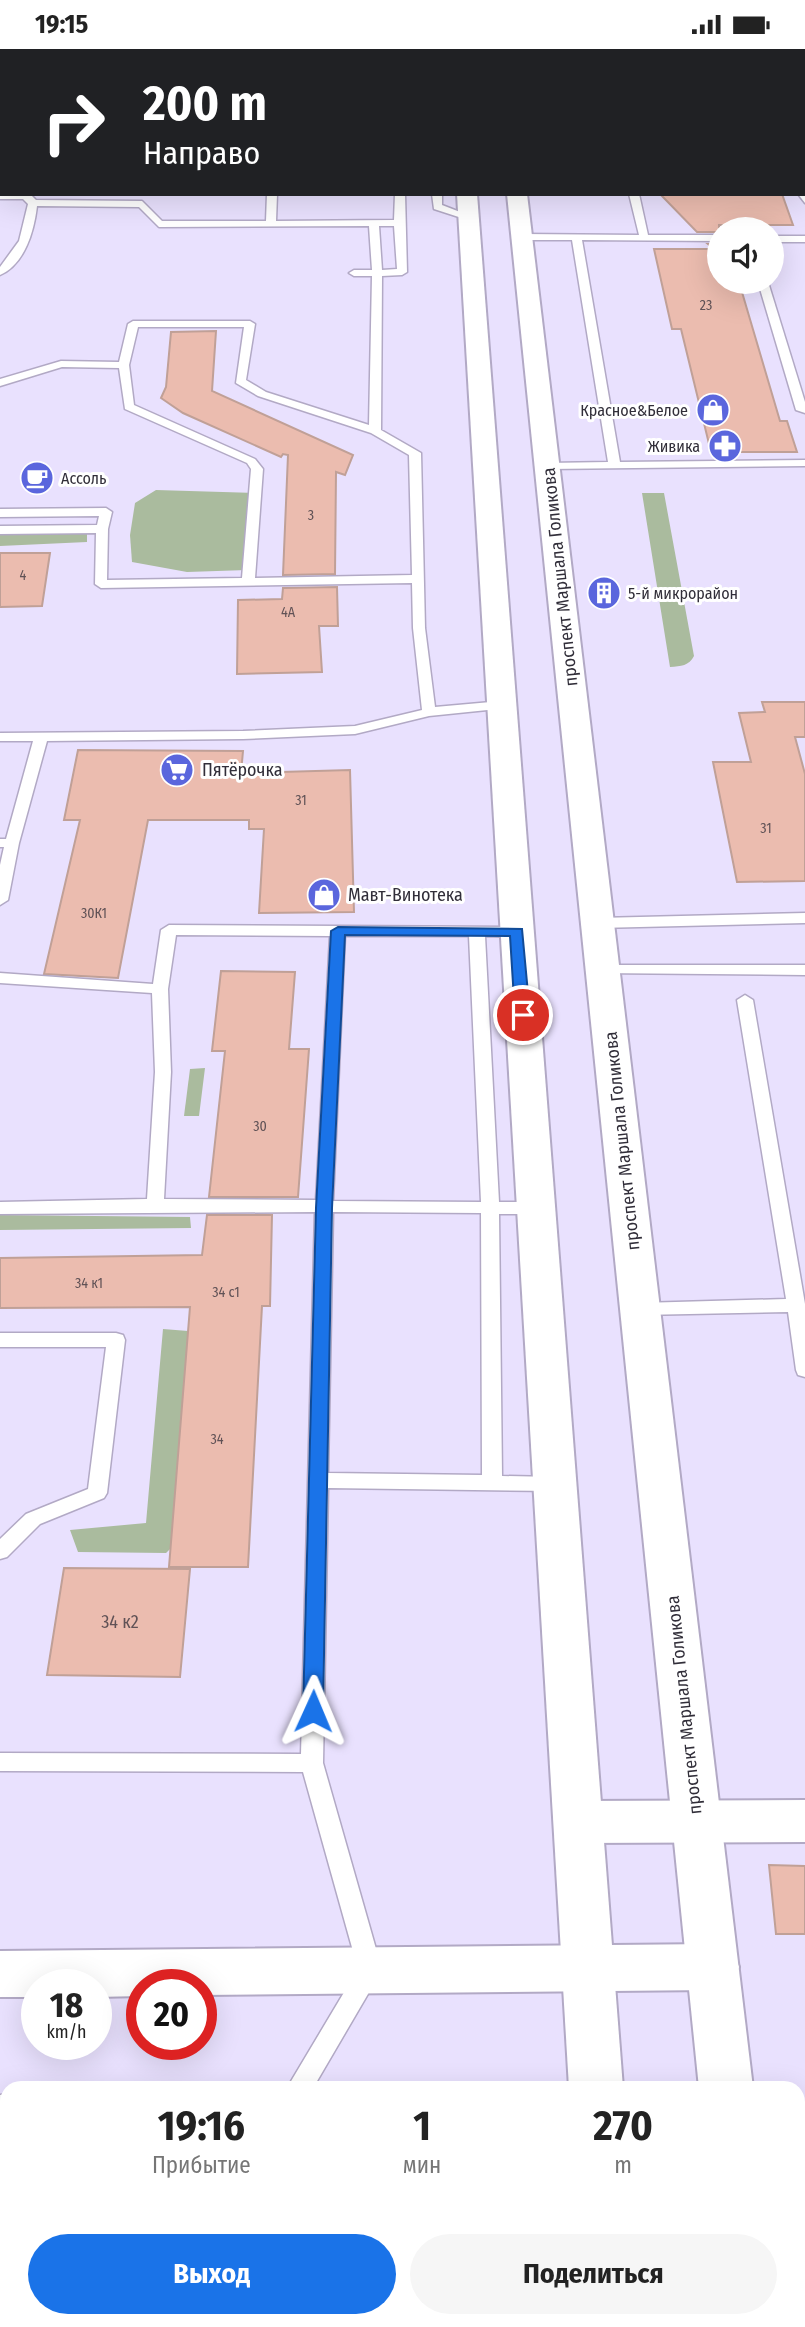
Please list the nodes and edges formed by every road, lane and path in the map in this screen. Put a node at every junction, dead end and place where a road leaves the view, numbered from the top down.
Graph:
1 (0, 196) edge
2 (271, 196) edge
3 (400, 196) edge
4 (437, 196) edge
5 (517, 196) edge
6 (635, 196) edge
7 (27, 198) edge
8 (468, 206) edge
9 (271, 223) junction
10 (374, 223) junction
11 (400, 223) junction
12 (522, 237) junction
13 (644, 237) junction
14 (577, 238) junction
15 (707, 238) edge
16 (784, 239) edge
17 (805, 239) edge
18 (0, 272) edge
19 (354, 273) dead end
20 (377, 273) junction
21 (527, 283) junction
22 (473, 284) junction
23 (767, 294) edge
24 (124, 365) junction
25 (0, 383) edge
26 (805, 410) edge
27 (376, 431) junction
28 (805, 463) edge
29 (548, 466) junction
30 (615, 467) junction
31 (0, 513) edge
32 (102, 529) junction
33 (0, 530) edge
34 (418, 579) junction
35 (247, 582) junction
36 (502, 705) junction
37 (429, 712) junction
38 (0, 737) edge
39 (41, 737) junction
40 (6, 843) edge
41 (0, 900) edge
42 (805, 918) edge
43 (598, 923) junction
44 (338, 931) junction
45 (477, 932) junction
46 (517, 932) junction
47 (603, 970) junction
48 (805, 970) edge
49 (0, 978) edge
50 (160, 989) junction
51 (745, 1000) dead end
52 (155, 1205) junction
53 (0, 1208) edge
54 (324, 1208) junction
55 (490, 1208) junction
56 (536, 1208) junction
57 (796, 1305) junction
58 (640, 1309) junction
59 (0, 1340) edge
60 (805, 1370) edge
61 (318, 1480) junction
62 (492, 1483) junction
63 (555, 1484) junction
64 (0, 1551) edge
65 (0, 1762) edge
66 (312, 1763) junction
67 (805, 1821) edge
68 (579, 1822) junction
69 (696, 1822) junction
70 (713, 1967) junction
71 (588, 1968) junction
72 (370, 1970) junction
73 (0, 1974) edge
74 (303, 2081) edge
75 (596, 2081) edge
76 (725, 2081) edge

1 - 7 lane
2 - 9 lane
3 - 11 lane
4 - 8 lane
5 - 12 main road, проспект Маршала Голикова
6 - 13 lane
7 - 9 lane
7 - 18 lane
8 - 22 main road
9 - 10 lane
10 - 11 lane
10 - 20 lane
11 - 20 lane
12 - 14 lane
12 - 21 main road, проспект Маршала Голикова
13 - 14 lane
13 - 15 lane
14 - 30 lane
16 - 17 lane
19 - 20 lane
20 - 27 lane
21 - 22 main road
21 - 29 main road, проспект Маршала Голикова
22 - 36 main road
23 - 26 lane
24 - 25 lane
24 - 27 lane
24 - 35 lane
27 - 34 lane
28 - 30 lane
29 - 30 lane
29 - 43 main road, проспект Маршала Голикова
31 - 32 lane
32 - 33 lane
32 - 35 lane
34 - 35 lane
34 - 37 lane
36 - 37 lane
36 - 46 main road
37 - 39 lane
38 - 39 lane
39 - 40 lane
40 - 41 lane
42 - 43 lane
43 - 47 main road, проспект Маршала Голикова
44 - 45 lane
44 - 50 lane
44 - 54 lane
45 - 46 lane
45 - 55 lane
46 - 56 main road
47 - 48 lane
47 - 58 main road, проспект Маршала Голикова
49 - 50 lane
50 - 52 lane
51 - 57 lane
52 - 53 lane
52 - 54 lane
54 - 55 lane
54 - 61 lane
55 - 56 lane
55 - 62 lane
56 - 63 main road
57 - 58 lane
57 - 60 lane
58 - 69 main road, проспект Маршала Голикова
59 - 64 lane
61 - 62 lane
61 - 66 lane
62 - 63 lane
63 - 68 main road
65 - 66 lane
66 - 72 lane
67 - 69 main road
68 - 69 main road
68 - 71 main road
69 - 70 main road, проспект Маршала Голикова
70 - 71 main road
70 - 76 main road, проспект Маршала Голикова
71 - 72 main road
71 - 75 main road
72 - 73 main road
72 - 74 lane

